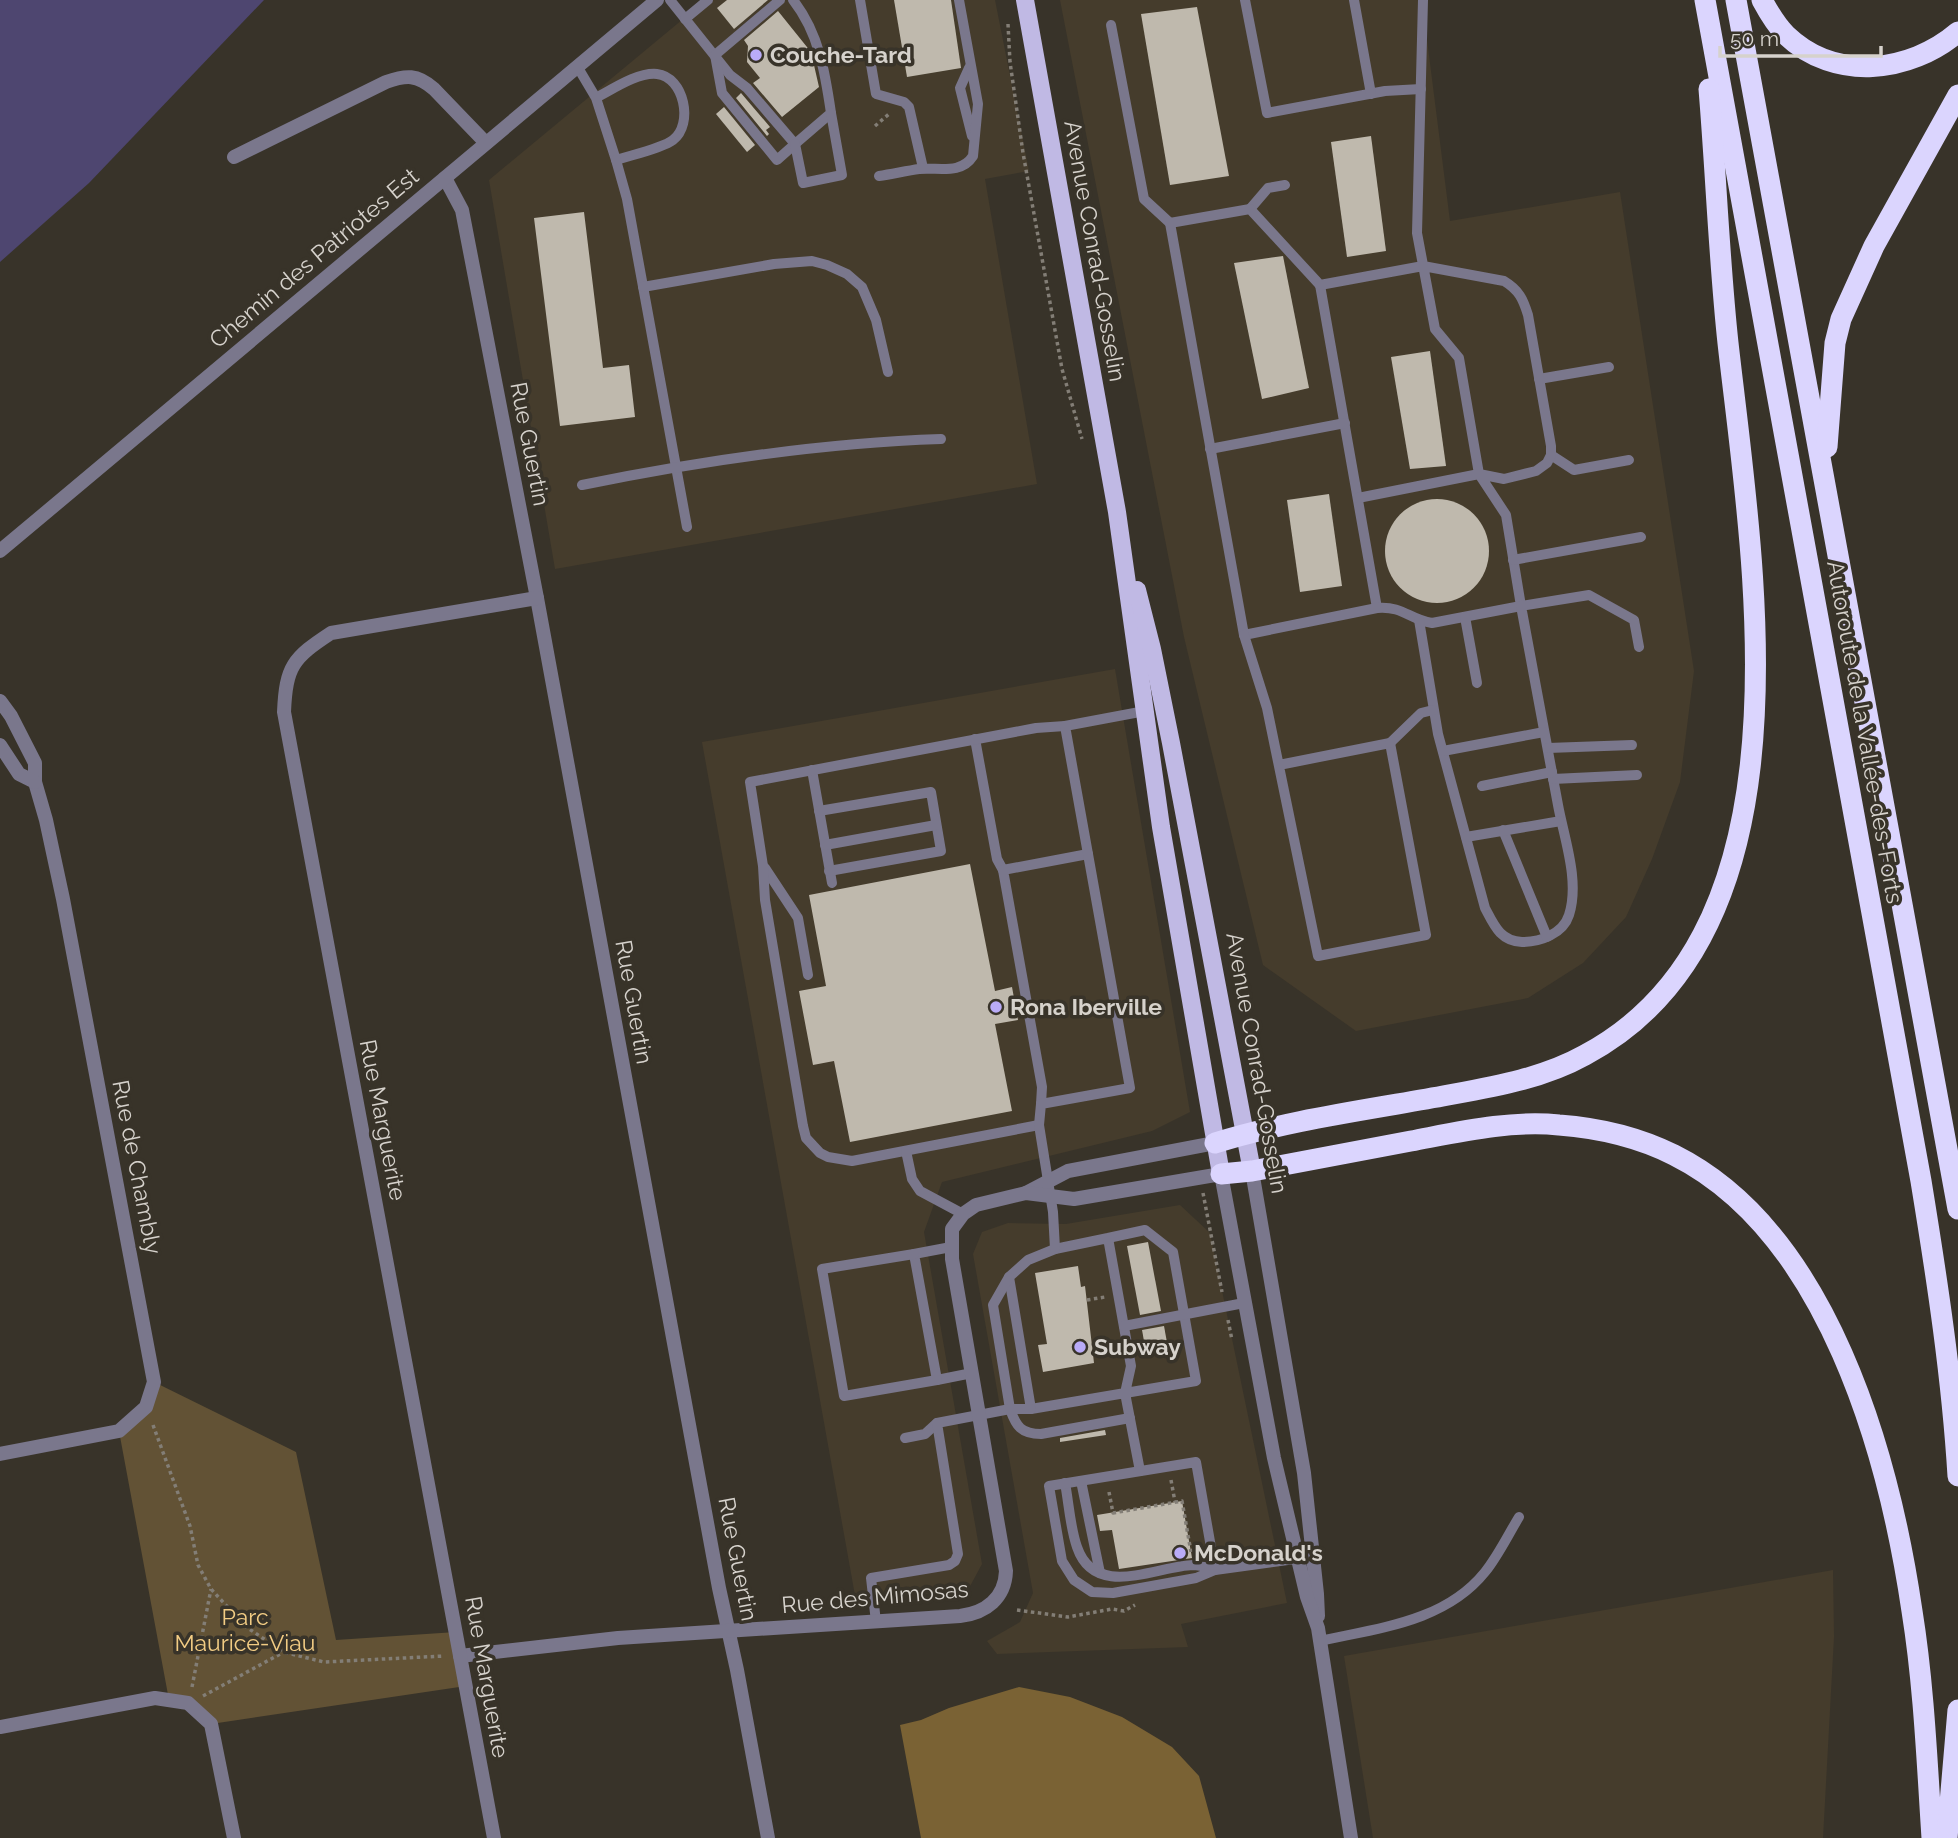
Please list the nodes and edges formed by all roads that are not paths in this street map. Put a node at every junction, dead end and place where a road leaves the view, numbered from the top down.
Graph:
1 (657, 0) edge
2 (670, 0) edge
3 (708, 0) edge
4 (780, 0) edge
5 (793, 0) edge
6 (860, 0) edge
7 (959, 0) edge
8 (1025, 0) edge
9 (1245, 0) edge
10 (1354, 0) edge
11 (1423, 0) edge
12 (1704, 0) edge
13 (1736, 0) edge
14 (1762, 0) edge
15 (685, 19) junction
16 (1111, 25) dead end
17 (1958, 32) edge
18 (715, 55) junction
19 (578, 66) junction
20 (969, 68) junction
21 (1421, 89) junction
22 (1371, 94) junction
23 (1958, 95) edge
24 (596, 97) junction
25 (831, 113) junction
26 (486, 143) junction
27 (974, 143) junction
28 (794, 144) junction
29 (234, 156) dead end
30 (616, 160) junction
31 (923, 168) junction
32 (879, 176) dead end
33 (445, 178) junction
34 (1285, 185) dead end
35 (1250, 209) junction
36 (1170, 223) junction
37 (1423, 266) junction
38 (1320, 285) junction
39 (643, 287) junction
40 (1609, 367) dead end
41 (888, 372) dead end
42 (1539, 379) junction
43 (1345, 423) junction
44 (941, 439) dead end
45 (1210, 449) junction
46 (1551, 455) junction
47 (1629, 460) dead end
48 (676, 466) junction
49 (1479, 474) junction
50 (1825, 477) junction
51 (582, 485) dead end
52 (1358, 498) junction
53 (1117, 512) junction
54 (687, 527) dead end
55 (1641, 537) dead end
56 (0, 551) edge
57 (1513, 560) junction
58 (537, 598) junction
59 (1521, 606) junction
60 (1377, 608) junction
61 (1465, 617) junction
62 (1419, 621) junction
63 (1244, 635) junction
64 (1639, 646) dead end
65 (1477, 683) dead end
66 (0, 701) edge
67 (1433, 710) junction
68 (1145, 711) junction
69 (1065, 726) junction
70 (1544, 732) junction
71 (975, 739) junction
72 (1390, 743) junction
73 (1632, 744) dead end
74 (0, 746) edge
75 (1548, 748) junction
76 (1443, 751) junction
77 (1279, 765) junction
78 (812, 770) junction
79 (1637, 775) dead end
80 (1553, 776) junction
81 (35, 782) junction
82 (1482, 786) dead end
83 (820, 811) junction
84 (1561, 821) junction
85 (936, 825) junction
86 (1503, 830) junction
87 (1466, 837) junction
88 (825, 845) junction
89 (1088, 854) junction
90 (763, 866) junction
91 (1003, 870) junction
92 (830, 871) junction
93 (832, 883) dead end
94 (1547, 937) junction
95 (808, 975) dead end
96 (1041, 1104) junction
97 (1039, 1125) junction
98 (1245, 1134) junction
99 (1215, 1143) junction
100 (906, 1151) junction
101 (1252, 1171) junction
102 (1221, 1174) junction
103 (1049, 1189) junction
104 (1958, 1209) edge
105 (963, 1214) junction
106 (1108, 1238) junction
107 (951, 1247) junction
108 (1055, 1249) junction
109 (914, 1254) junction
110 (1009, 1277) junction
111 (1244, 1303) junction
112 (1184, 1314) junction
113 (1124, 1326) junction
114 (972, 1373) junction
115 (937, 1380) junction
116 (1125, 1393) junction
117 (1010, 1409) junction
118 (1031, 1409) junction
119 (979, 1414) junction
120 (1130, 1418) junction
121 (937, 1423) junction
122 (905, 1438) dead end
123 (0, 1454) edge
124 (1140, 1471) junction
125 (1958, 1476) edge
126 (1081, 1481) junction
127 (1065, 1483) junction
128 (1518, 1517) dead end
129 (1313, 1556) junction
130 (1297, 1558) junction
131 (1215, 1570) junction
132 (1100, 1574) junction
133 (876, 1622) junction
134 (729, 1633) junction
135 (1319, 1634) junction
136 (460, 1656) junction
137 (1958, 1710) edge
138 (0, 1727) edge
139 (234, 1838) edge
140 (494, 1838) edge
141 (768, 1838) edge
142 (1351, 1838) edge
143 (1932, 1838) edge
144 (1947, 1838) edge

1 - 19 street, Chemin des Patriotes Est
2 - 15 lane
3 - 15 lane
4 - 18 lane
5 - 25 lane
6 - 31 lane
7 - 20 lane
8 - 53 main road, Avenue Conrad-Gosselin
9 - 22 lane
10 - 22 lane
11 - 21 lane
12 - 98 highway
12 - 125 highway, Autoroute de la Vallée-des-Forts
13 - 50 highway, Autoroute de la Vallée-des-Forts
14 - 17 highway
15 - 18 lane
16 - 36 lane
18 - 28 lane
18 - 28 lane
19 - 24 lane
19 - 26 street, Chemin des Patriotes Est
20 - 27 lane
20 - 27 lane
21 - 22 lane
21 - 37 lane
23 - 50 highway
24 - 30 lane
24 - 30 lane
25 - 28 lane
25 - 28 lane
26 - 29 street
26 - 33 street, Chemin des Patriotes Est
27 - 31 lane
30 - 39 lane
31 - 32 lane
33 - 56 street, Chemin des Patriotes Est
33 - 58 street, Rue Guertin
34 - 35 lane
35 - 36 lane
35 - 38 lane
36 - 45 lane
37 - 38 lane
37 - 42 lane
37 - 49 lane
38 - 43 lane
39 - 41 lane
39 - 48 lane
40 - 42 lane
42 - 46 lane
43 - 45 lane
43 - 52 lane
44 - 48 lane
45 - 63 lane
46 - 47 lane
46 - 49 lane
48 - 51 lane
48 - 54 lane
49 - 52 lane
49 - 57 lane
50 - 104 highway, Autoroute de la Vallée-des-Forts
52 - 60 lane
53 - 68 main road, Avenue Conrad-Gosselin
53 - 98 main road, Avenue Conrad-Gosselin
55 - 57 lane
57 - 59 lane
58 - 134 street, Rue Guertin
58 - 136 street, Rue Marguerite
59 - 61 lane
59 - 64 lane
59 - 70 lane
60 - 62 lane
60 - 63 lane
61 - 62 lane
61 - 65 lane
62 - 67 lane
63 - 77 lane
66 - 81 street, Rue de Chambly
67 - 72 lane
67 - 76 lane
68 - 69 lane
68 - 99 main road, Avenue Conrad-Gosselin
69 - 71 lane
69 - 89 lane
70 - 75 lane
70 - 76 lane
71 - 78 lane
71 - 91 lane
72 - 77 lane
72 - 77 lane
73 - 75 lane
74 - 81 street
75 - 80 lane
76 - 87 lane
78 - 83 lane
78 - 90 lane
79 - 80 lane
80 - 82 lane
80 - 84 lane
81 - 123 street, Rue de Chambly
83 - 85 lane
83 - 88 lane
84 - 86 lane
84 - 94 lane
85 - 88 lane
85 - 92 lane
86 - 87 lane
86 - 94 lane
87 - 94 lane
88 - 92 lane
89 - 91 lane
89 - 96 lane
90 - 95 lane
90 - 100 lane
91 - 96 lane
92 - 93 lane
96 - 97 lane
97 - 100 lane
97 - 103 lane
98 - 99 highway
98 - 101 main road, Avenue Conrad-Gosselin
99 - 102 main road, Avenue Conrad-Gosselin
99 - 103 street
100 - 105 lane
101 - 102 highway
101 - 129 street, Avenue Conrad-Gosselin
101 - 143 highway
102 - 103 street
102 - 111 street, Avenue Conrad-Gosselin
103 - 105 street
103 - 108 lane
105 - 107 street, Rue des Mimosas
106 - 108 lane
106 - 112 lane
106 - 113 lane
107 - 109 lane
107 - 114 street, Rue des Mimosas
108 - 110 lane
109 - 115 lane
109 - 115 lane
110 - 117 lane
110 - 118 lane
111 - 112 lane
111 - 130 street, Avenue Conrad-Gosselin
112 - 113 lane
112 - 116 lane
113 - 116 lane
114 - 115 lane
114 - 119 street, Rue des Mimosas
116 - 118 lane
116 - 120 lane
117 - 118 lane
117 - 119 lane
117 - 120 lane
119 - 121 lane
119 - 133 street, Rue des Mimosas
120 - 124 lane
121 - 122 lane
121 - 133 lane
124 - 126 lane
124 - 131 lane
126 - 127 lane
126 - 132 lane
127 - 131 lane
127 - 132 lane
128 - 135 lane
129 - 130 lane
129 - 135 street, Avenue Conrad-Gosselin
130 - 131 lane
130 - 135 street, Avenue Conrad-Gosselin
131 - 132 lane
133 - 134 street, Rue des Mimosas
134 - 136 street, Rue des Mimosas
134 - 141 street, Rue Guertin
135 - 142 street, Avenue Conrad-Gosselin
136 - 140 street, Rue Marguerite
137 - 144 highway
138 - 139 street

